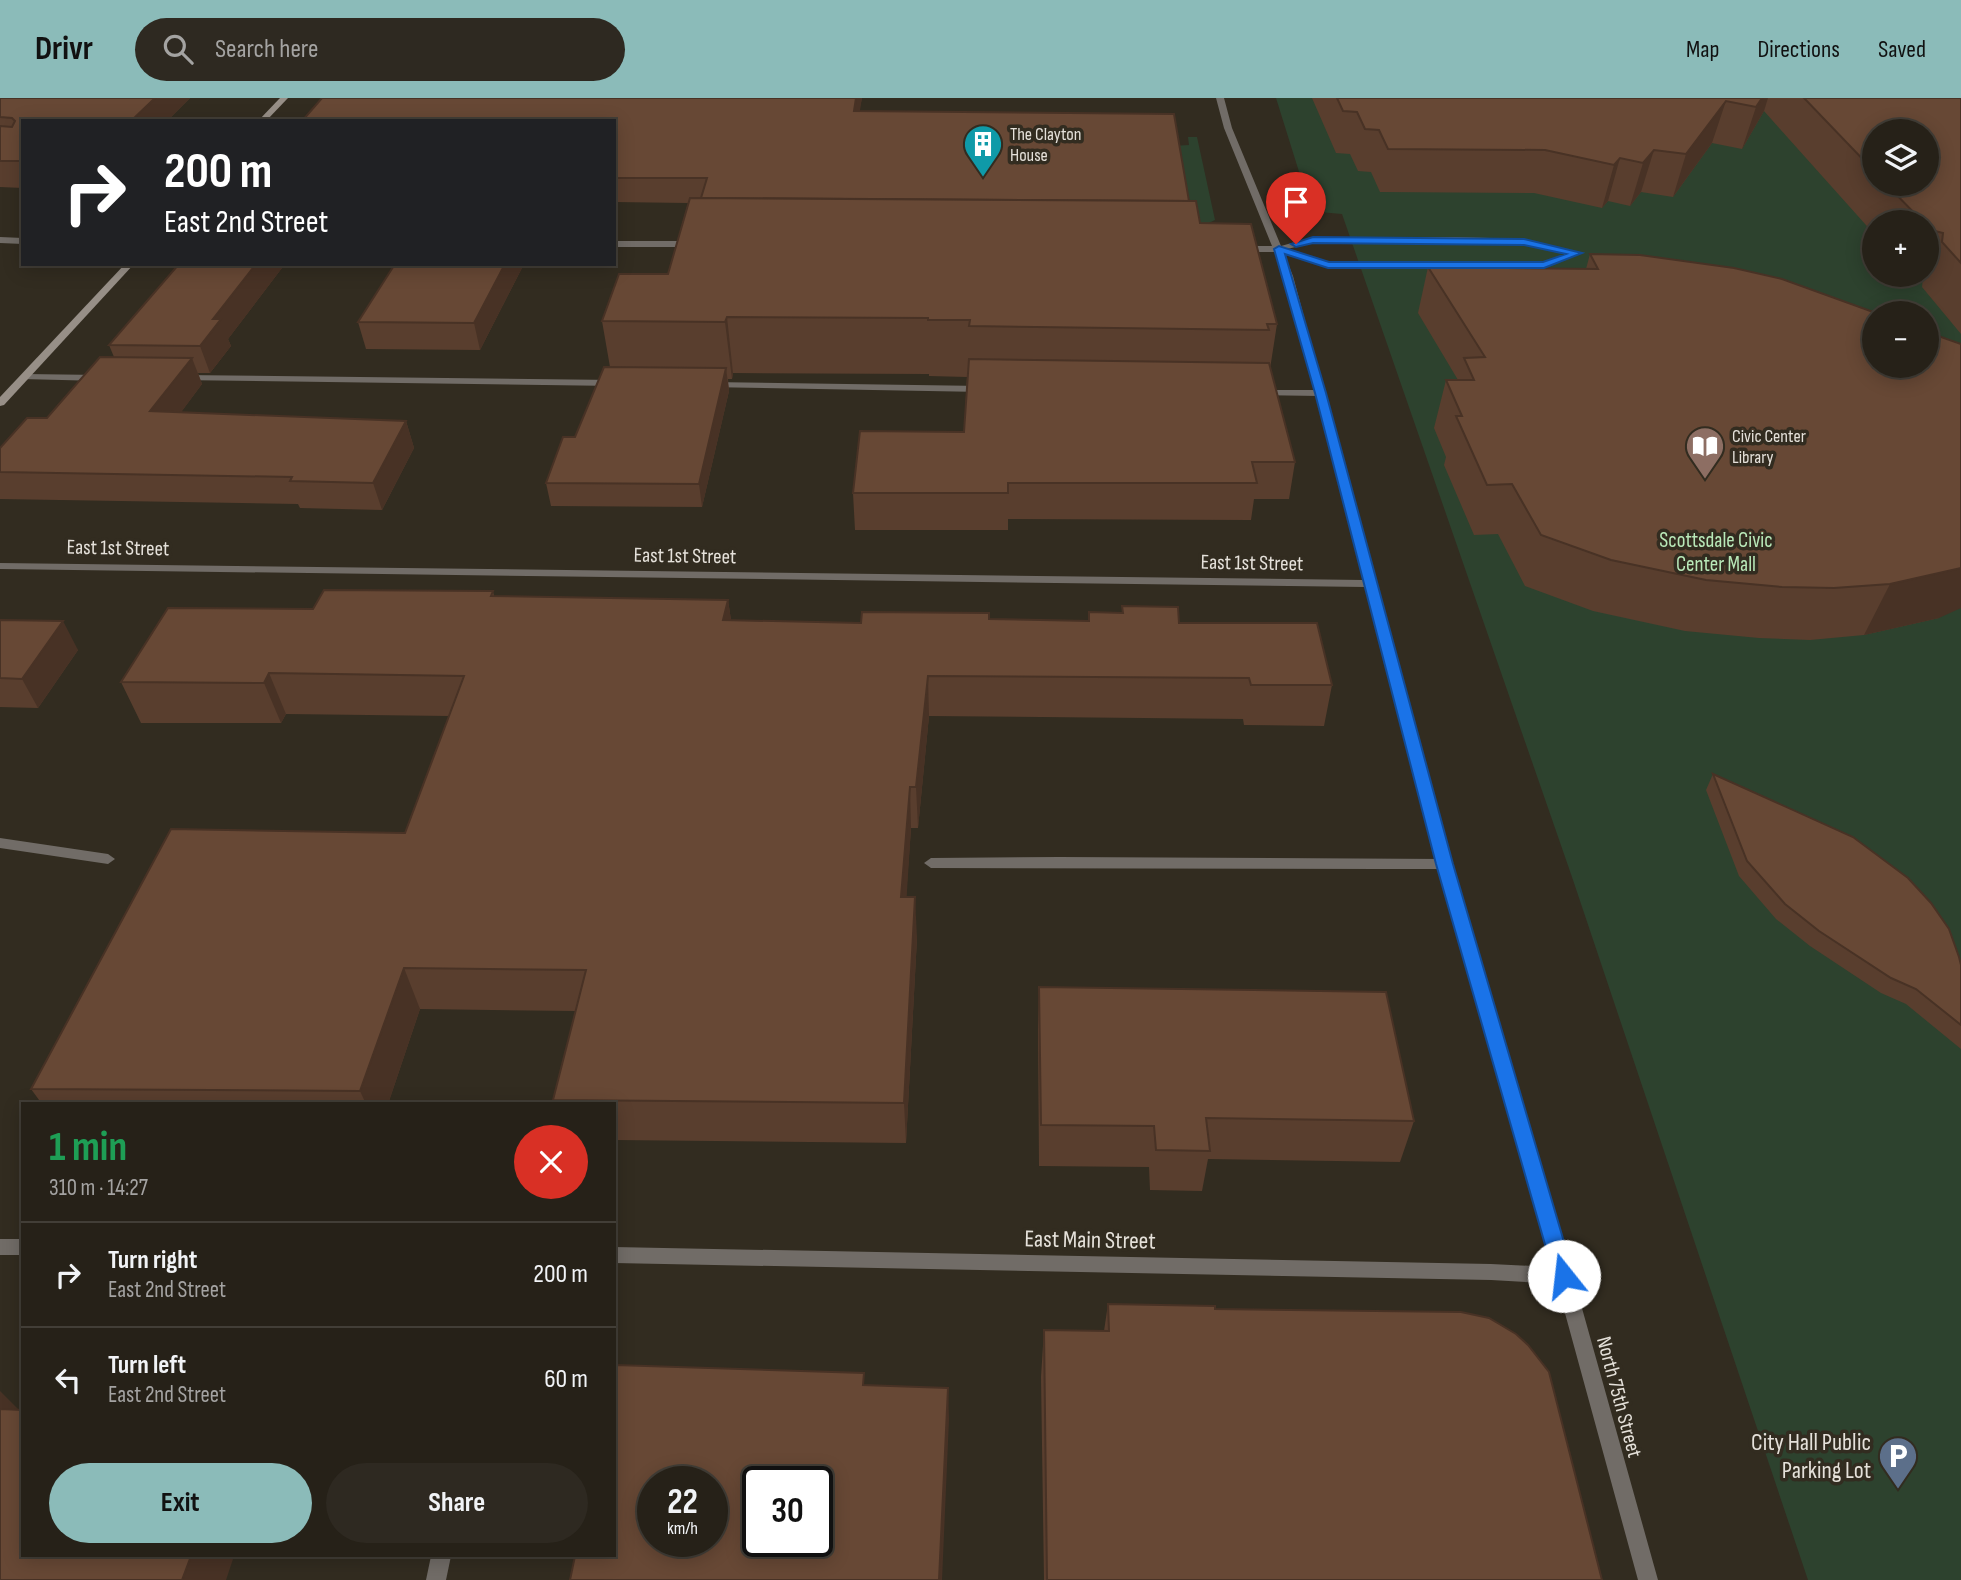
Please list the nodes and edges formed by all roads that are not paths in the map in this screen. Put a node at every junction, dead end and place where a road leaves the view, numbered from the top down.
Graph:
1 (284, 98) edge
2 (1220, 98) edge
3 (264, 119) edge
4 (0, 240) edge
5 (21, 240) edge
6 (616, 244) edge
7 (709, 244) edge
8 (1232, 249) edge
9 (1279, 249) junction
10 (128, 266) edge
11 (25, 377) junction
12 (117, 378) edge
13 (169, 378) edge
14 (628, 383) edge
15 (696, 384) edge
16 (998, 390) edge
17 (1250, 393) edge
18 (1321, 393) junction
19 (0, 403) edge
20 (0, 566) edge
21 (1370, 584) junction
22 (0, 843) edge
23 (108, 859) dead end
24 (931, 863) dead end
25 (1444, 864) junction
26 (0, 1247) edge
27 (21, 1247) edge
28 (616, 1255) edge
29 (1564, 1276) junction
30 (441, 1557) edge
31 (436, 1580) edge
32 (1648, 1580) edge

1 - 3 street
2 - 9 street, North 75th Street
4 - 5 street
6 - 7 street
8 - 9 street
9 - 9 street
9 - 18 street, North 75th Street
10 - 11 street
11 - 12 street
11 - 19 street
13 - 14 street
15 - 16 street
17 - 18 street
18 - 21 street, North 75th Street
20 - 21 street, East 1st Street
21 - 25 street, North 75th Street
22 - 23 street
24 - 25 street
25 - 29 street, North 75th Street
26 - 27 street
28 - 29 street, East Main Street
29 - 32 street, North 75th Street
30 - 31 street

